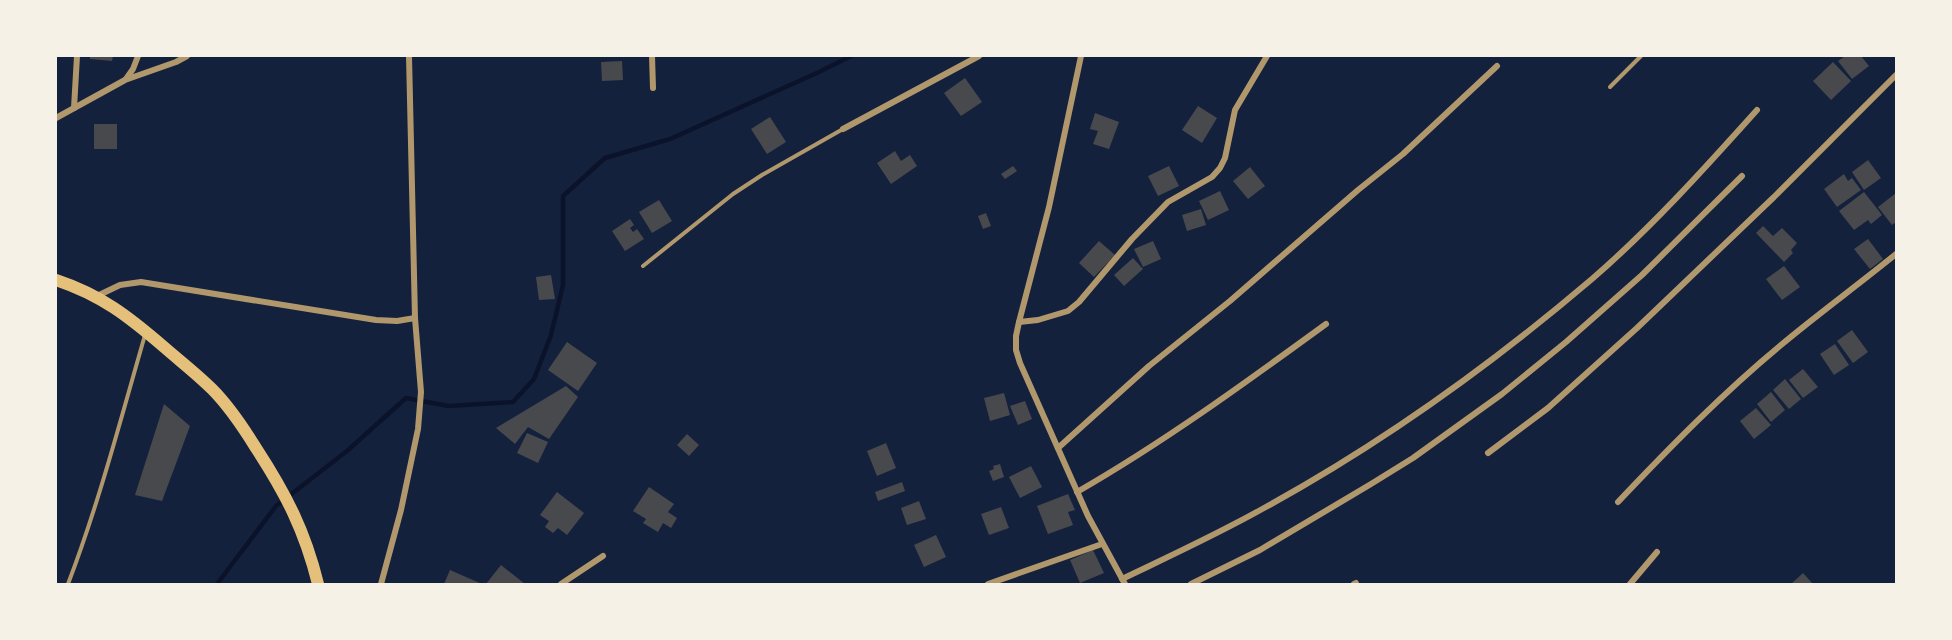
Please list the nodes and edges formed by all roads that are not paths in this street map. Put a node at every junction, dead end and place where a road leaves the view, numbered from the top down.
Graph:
1 (77, 56) edge
2 (138, 56) edge
3 (187, 56) edge
4 (409, 56) edge
5 (652, 56) edge
6 (979, 56) edge
7 (1081, 56) edge
8 (1267, 56) edge
9 (1641, 56) edge
10 (1497, 66) dead end
11 (1896, 75) edge
12 (125, 80) junction
13 (1610, 87) dead end
14 (653, 88) dead end
15 (74, 108) junction
16 (1757, 110) dead end
17 (56, 118) edge
18 (843, 129) joint
19 (1742, 176) dead end
20 (1896, 254) edge
21 (643, 266) dead end
22 (56, 279) edge
23 (97, 296) junction
24 (415, 318) junction
25 (1019, 322) junction
26 (1326, 324) dead end
27 (146, 332) junction
28 (1058, 448) junction
29 (1488, 453) dead end
30 (1077, 492) junction
31 (1618, 502) dead end
32 (1101, 544) junction
33 (1657, 552) dead end
34 (603, 556) dead end
35 (1123, 582) edge
36 (68, 585) edge
37 (318, 585) edge
38 (381, 585) edge
39 (561, 585) edge
40 (988, 585) edge
41 (1191, 585) edge
42 (1630, 585) edge

1 - 15 street
2 - 12 street
3 - 12 street
4 - 24 street
5 - 14 street
6 - 18 street
7 - 25 street
8 - 25 street
9 - 13 lane
10 - 28 street
11 - 29 street
12 - 15 street
15 - 17 street
16 - 35 street
18 - 21 lane
19 - 41 street
20 - 31 street
22 - 23 main road
23 - 24 street
23 - 27 main road
24 - 38 street
25 - 28 street
26 - 30 street
27 - 36 lane
27 - 37 main road
28 - 30 street
30 - 32 street
32 - 35 street
32 - 40 street
33 - 42 street
34 - 39 street

